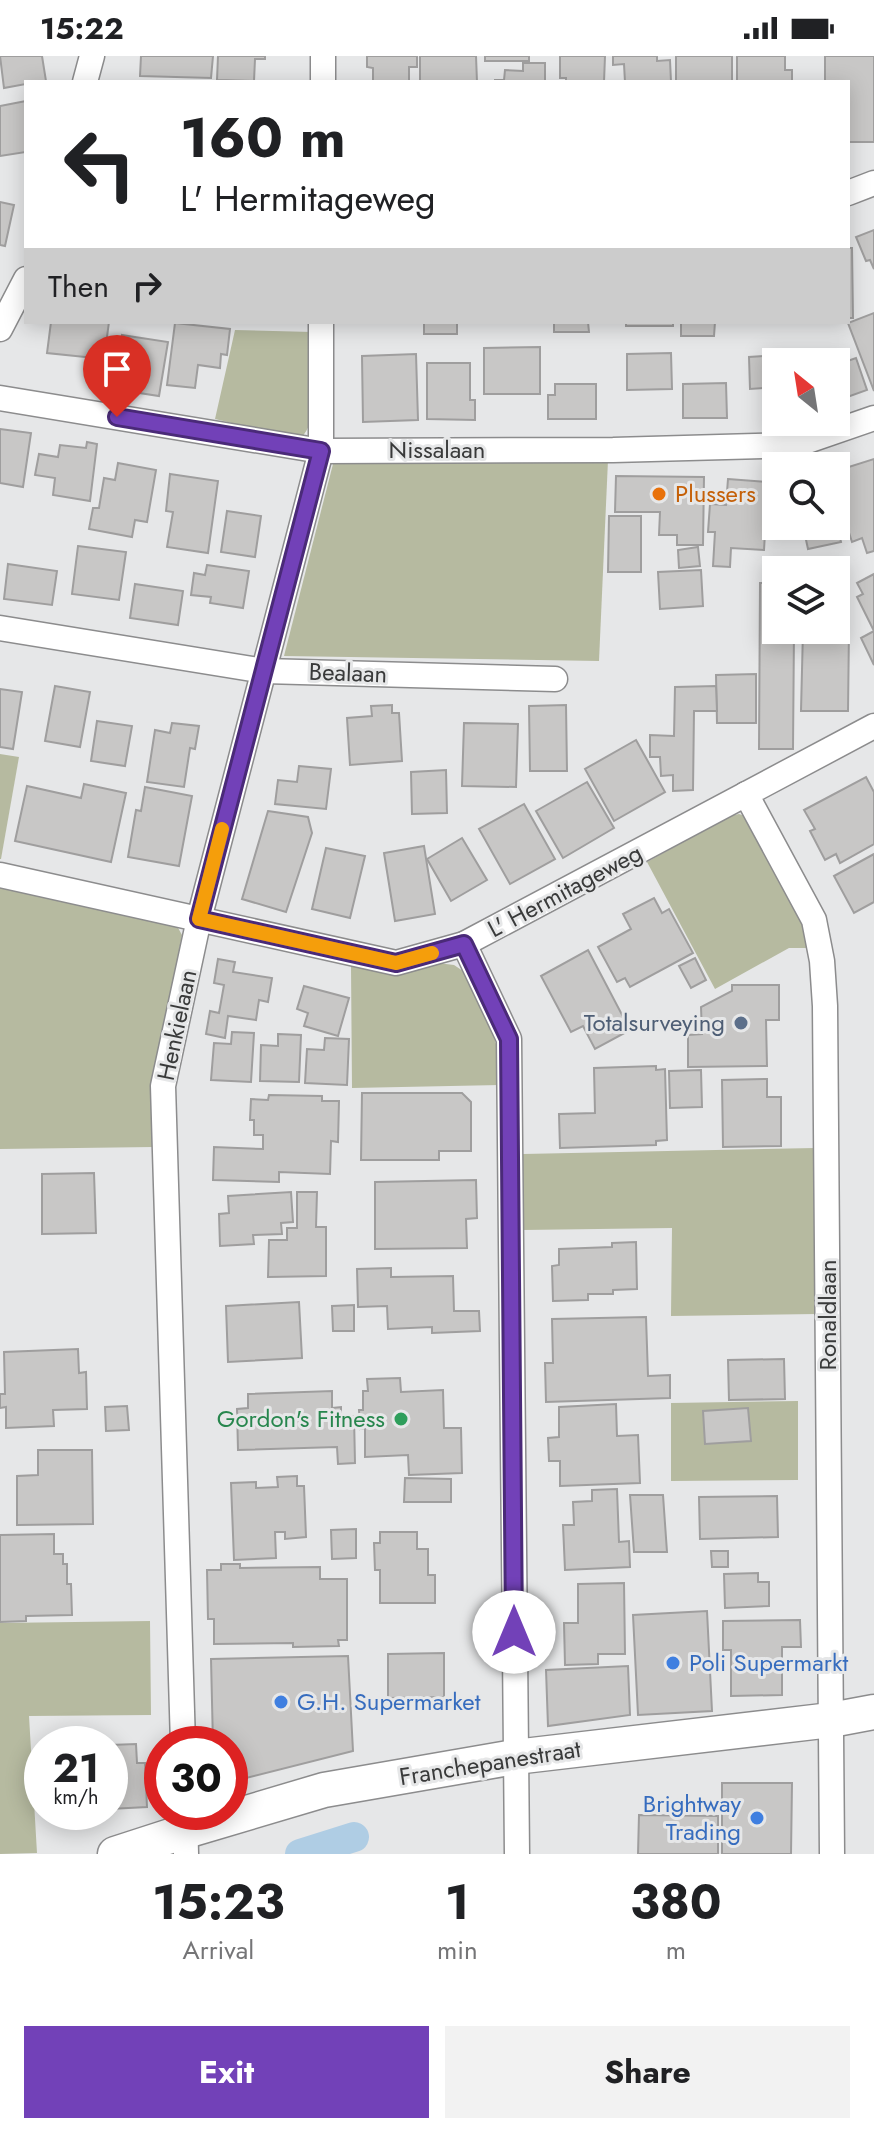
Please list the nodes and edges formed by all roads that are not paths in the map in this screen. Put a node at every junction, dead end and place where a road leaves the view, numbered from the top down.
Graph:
1 (92, 56) edge
2 (323, 56) edge
3 (86, 80) edge
4 (323, 80) edge
5 (874, 183) edge
6 (850, 192) edge
7 (24, 283) edge
8 (321, 324) edge
9 (0, 329) edge
10 (0, 398) edge
11 (874, 418) edge
12 (321, 451) junction
13 (0, 628) edge
14 (264, 671) junction
15 (555, 679) dead end
16 (874, 726) edge
17 (746, 794) junction
18 (0, 875) edge
19 (199, 919) junction
20 (464, 944) junction
21 (874, 1712) edge
22 (831, 1720) junction
23 (182, 1726) edge
24 (515, 1757) junction
25 (186, 1832) edge
26 (115, 1854) edge
27 (517, 1854) edge
28 (832, 1854) edge

1 - 3 street
2 - 4 street
5 - 6 street
7 - 9 street
8 - 12 street, Henkielaan
10 - 12 street, Nissalaan
11 - 12 street, Nissalaan
12 - 14 street, Henkielaan
13 - 14 street, Bealaan
14 - 15 street, Bealaan
14 - 19 street, Henkielaan
16 - 17 street, L' Hermitageweg
17 - 20 street, L' Hermitageweg
17 - 22 street, Ronaldlaan
18 - 19 street, L' Hermitageweg
19 - 20 street, L' Hermitageweg
19 - 23 street, Henkielaan
20 - 24 street
21 - 22 street, Franchepanestraat
22 - 24 street, Franchepanestraat
22 - 28 street, Ronaldlaan
24 - 25 street, Franchepanestraat
24 - 27 street
25 - 26 street, Franchepanestraat

